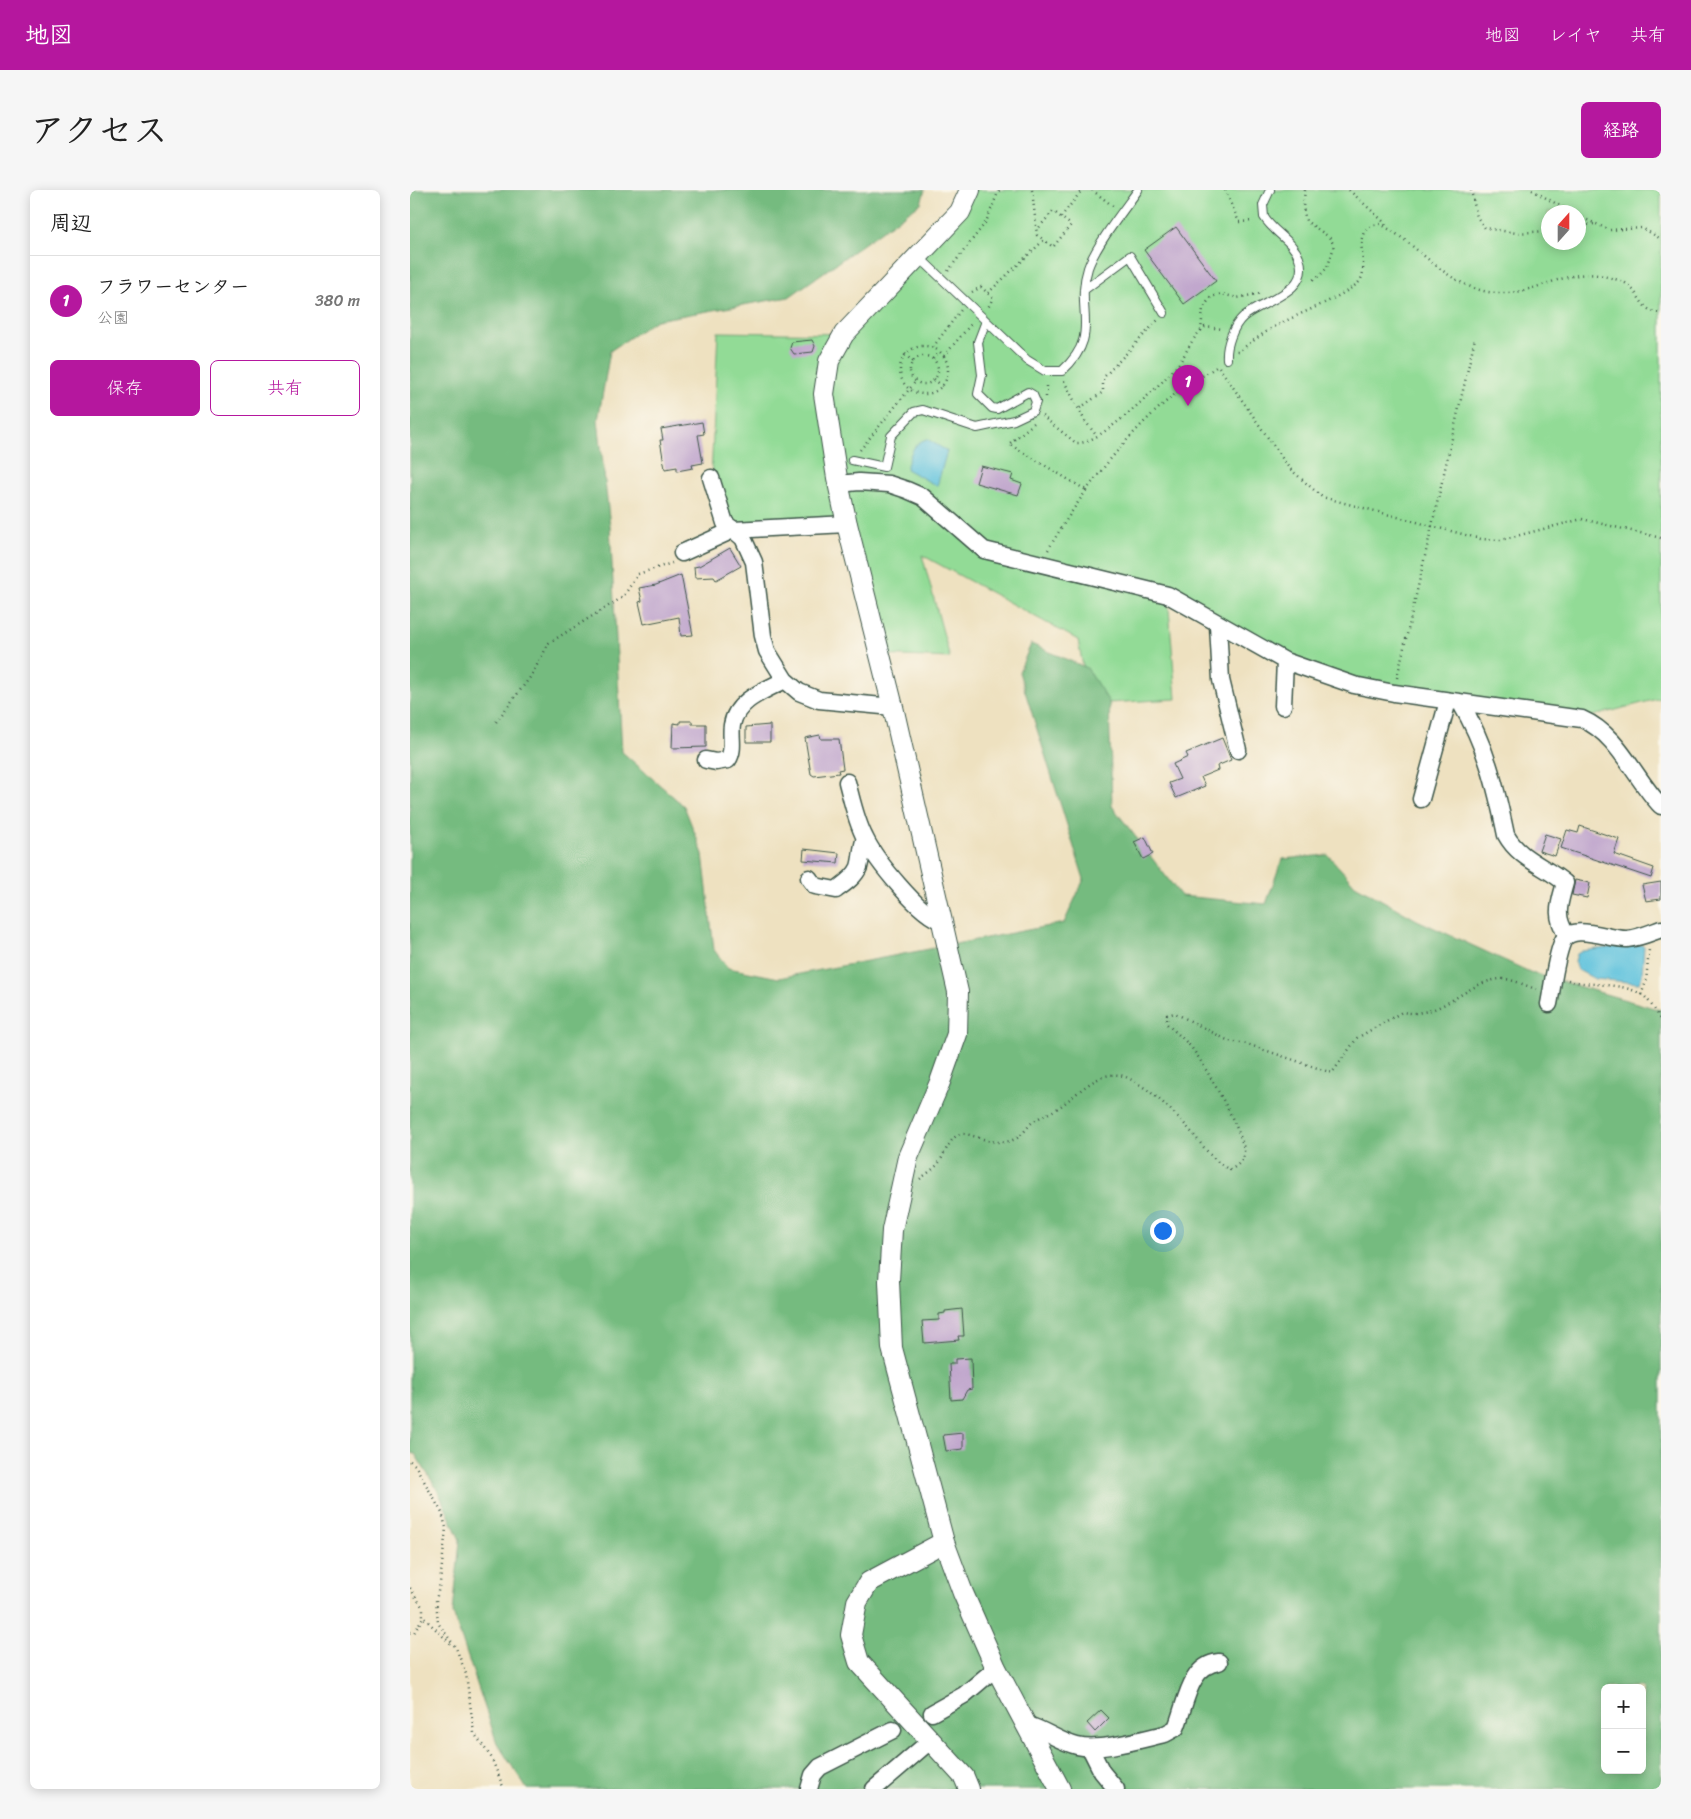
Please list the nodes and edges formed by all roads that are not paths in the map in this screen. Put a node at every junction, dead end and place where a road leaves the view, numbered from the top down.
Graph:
1 (970, 190) edge
2 (1138, 190) edge
3 (1270, 190) edge
4 (918, 255) junction
5 (1084, 290) junction
6 (1164, 313) road end
7 (983, 317) junction
8 (1227, 359) road end
9 (852, 460) road end
10 (710, 478) dead end
11 (838, 484) junction
12 (847, 524) junction
13 (733, 530) junction
14 (682, 553) road end
15 (1218, 625) junction
16 (1285, 661) junction
17 (785, 680) junction
18 (1454, 701) junction
19 (1283, 706) dead end
20 (893, 707) junction
21 (1238, 750) dead end
22 (706, 760) dead end
23 (847, 782) dead end
24 (1421, 799) dead end
25 (1660, 804) edge
26 (865, 838) junction
27 (809, 878) dead end
28 (942, 922) junction
29 (1656, 931) edge
30 (1567, 936) junction
31 (1552, 989) road end
32 (944, 1542) junction
33 (1219, 1662) dead end
34 (996, 1668) junction
35 (932, 1713) dead end
36 (1028, 1725) junction
37 (893, 1730) dead end
38 (930, 1741) junction
39 (1090, 1748) junction
40 (809, 1789) edge
41 (874, 1789) edge
42 (969, 1789) edge
43 (1060, 1789) edge
44 (1116, 1789) edge

1 - 4 street
2 - 5 lane
3 - 8 lane
4 - 7 lane
4 - 11 street
5 - 6 lane
5 - 7 lane
7 - 9 lane
10 - 13 street
11 - 12 street
11 - 15 street
12 - 13 street
12 - 20 street
13 - 14 street
13 - 17 street
15 - 16 street
15 - 21 street
16 - 18 street
16 - 19 street
17 - 20 street
17 - 22 street
18 - 24 street
18 - 25 street
18 - 30 street
20 - 28 street
23 - 26 street
26 - 27 street
26 - 28 street
28 - 32 street
29 - 30 street
30 - 31 street
32 - 34 street
32 - 38 street
33 - 39 street
34 - 35 street
34 - 36 street
36 - 39 street
36 - 43 street
37 - 40 street
38 - 41 street
38 - 42 street
39 - 44 street

